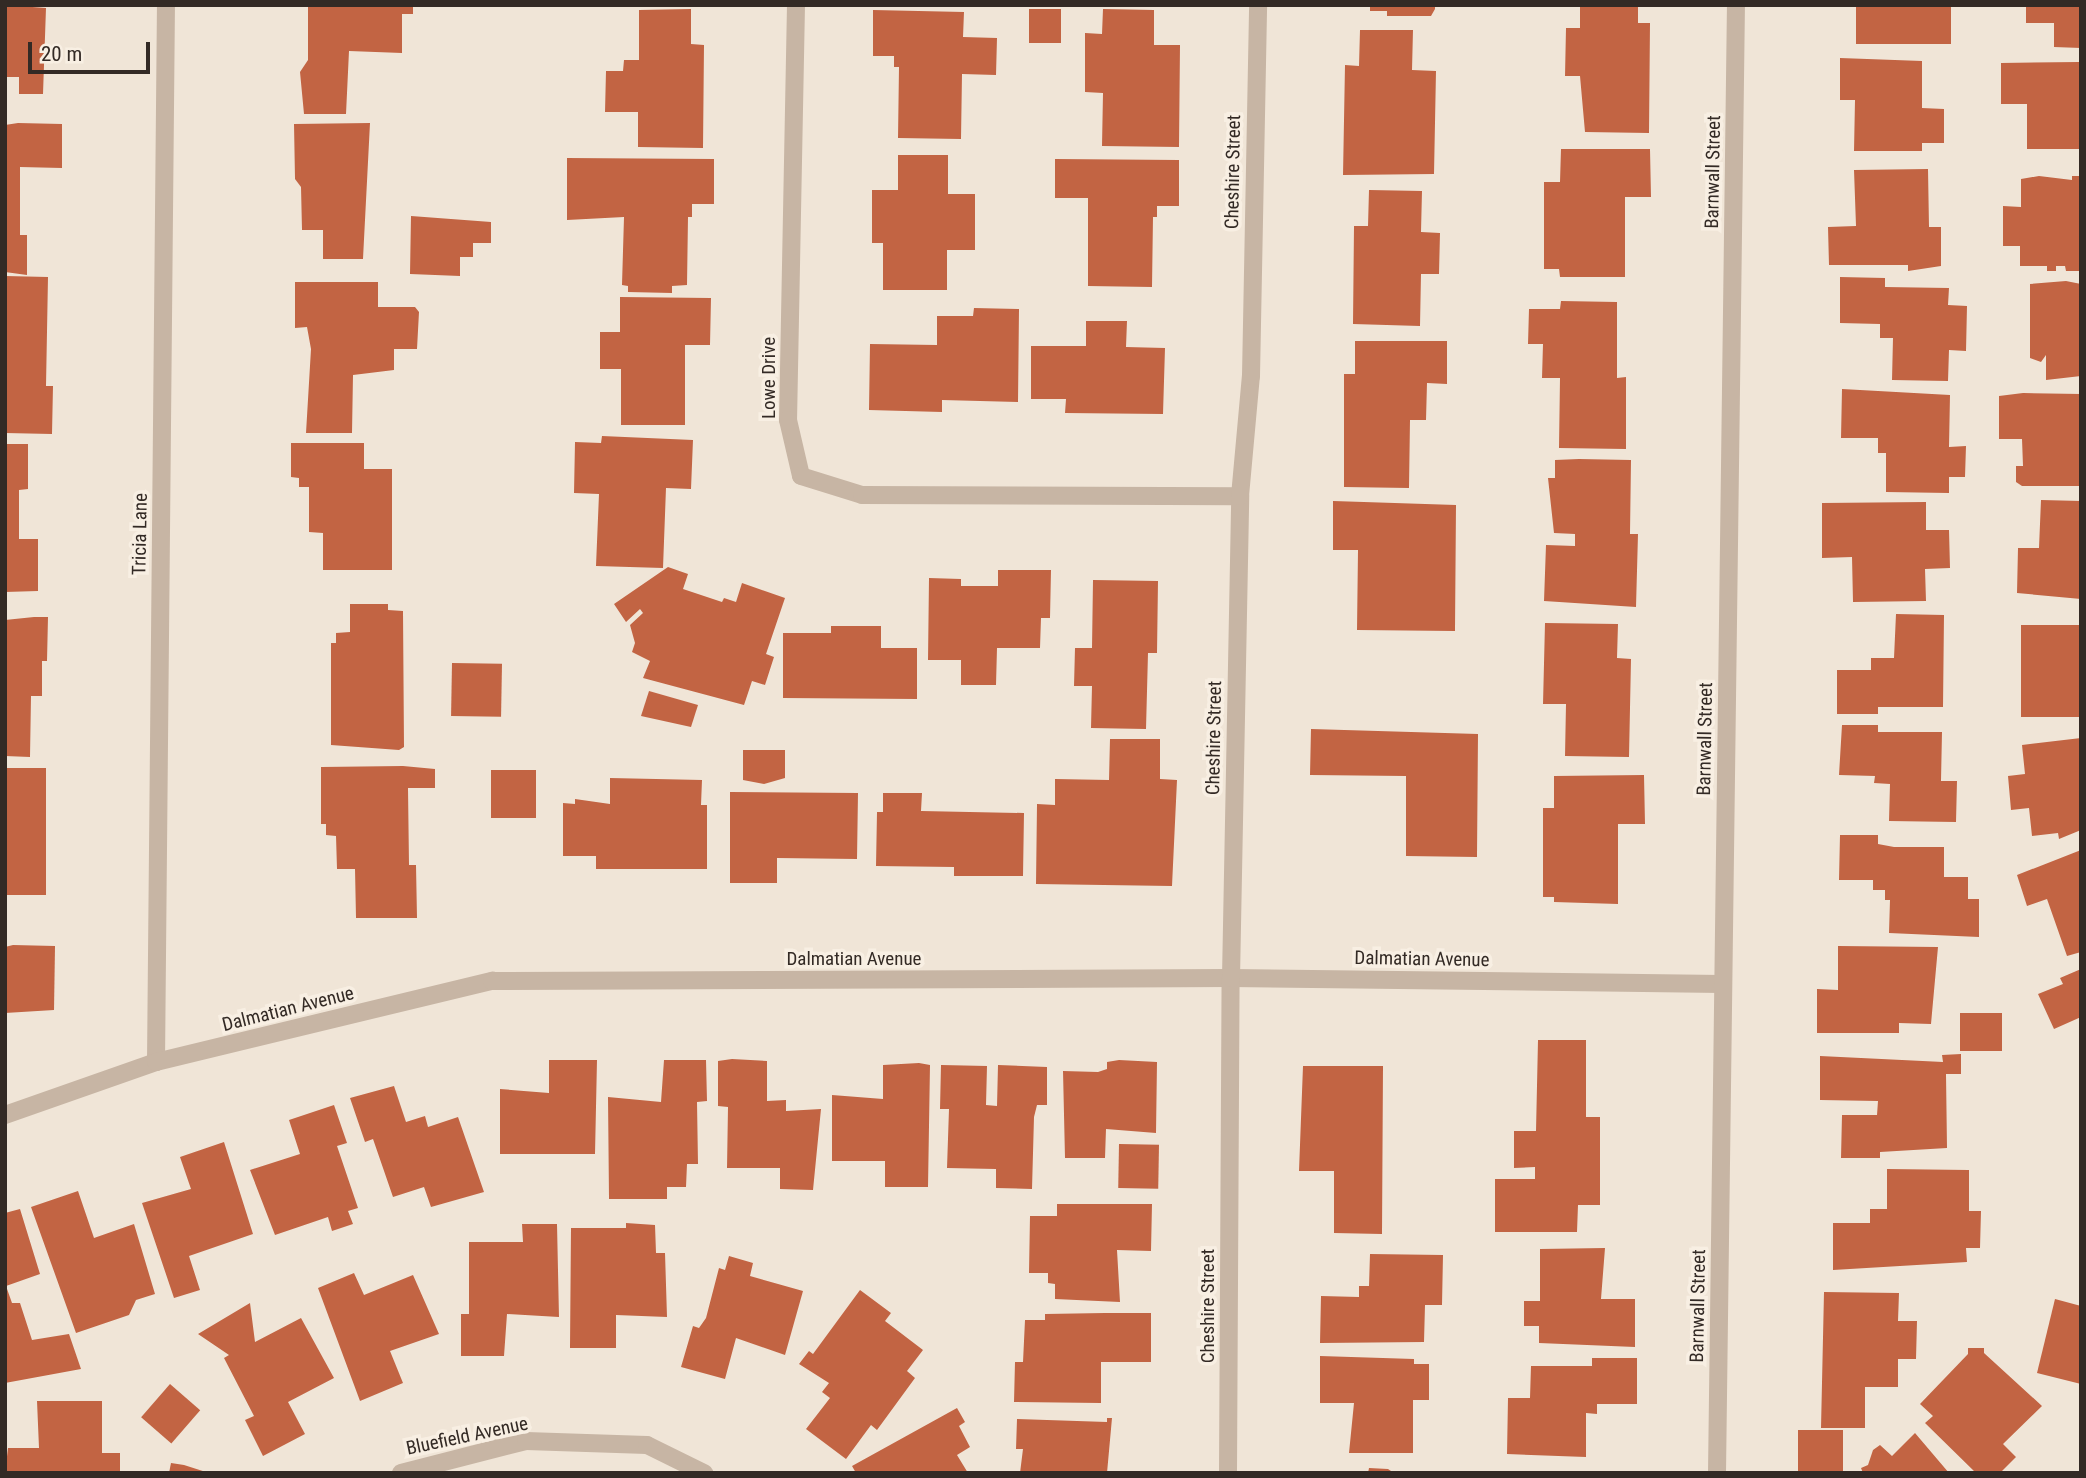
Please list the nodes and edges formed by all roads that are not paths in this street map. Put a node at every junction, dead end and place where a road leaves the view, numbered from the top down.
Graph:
1 (166, 5) edge
2 (796, 5) edge
3 (1258, 5) edge
4 (1736, 5) edge
5 (1240, 496) junction
6 (1231, 978) junction
7 (1722, 984) junction
8 (156, 1062) junction
9 (5, 1115) edge
10 (401, 1473) edge
11 (704, 1473) edge
12 (1228, 1473) edge
13 (1717, 1473) edge

1 - 8 street, Tricia Lane
2 - 5 street, Lowe Drive
3 - 5 street, Cheshire Street
4 - 7 street, Barnwall Street
5 - 6 street, Cheshire Street
6 - 7 street, Dalmatian Avenue
6 - 8 street, Dalmatian Avenue
6 - 12 street, Cheshire Street
7 - 13 street, Barnwall Street
8 - 9 street, Dalmatian Avenue
10 - 11 street, Bluefield Avenue

